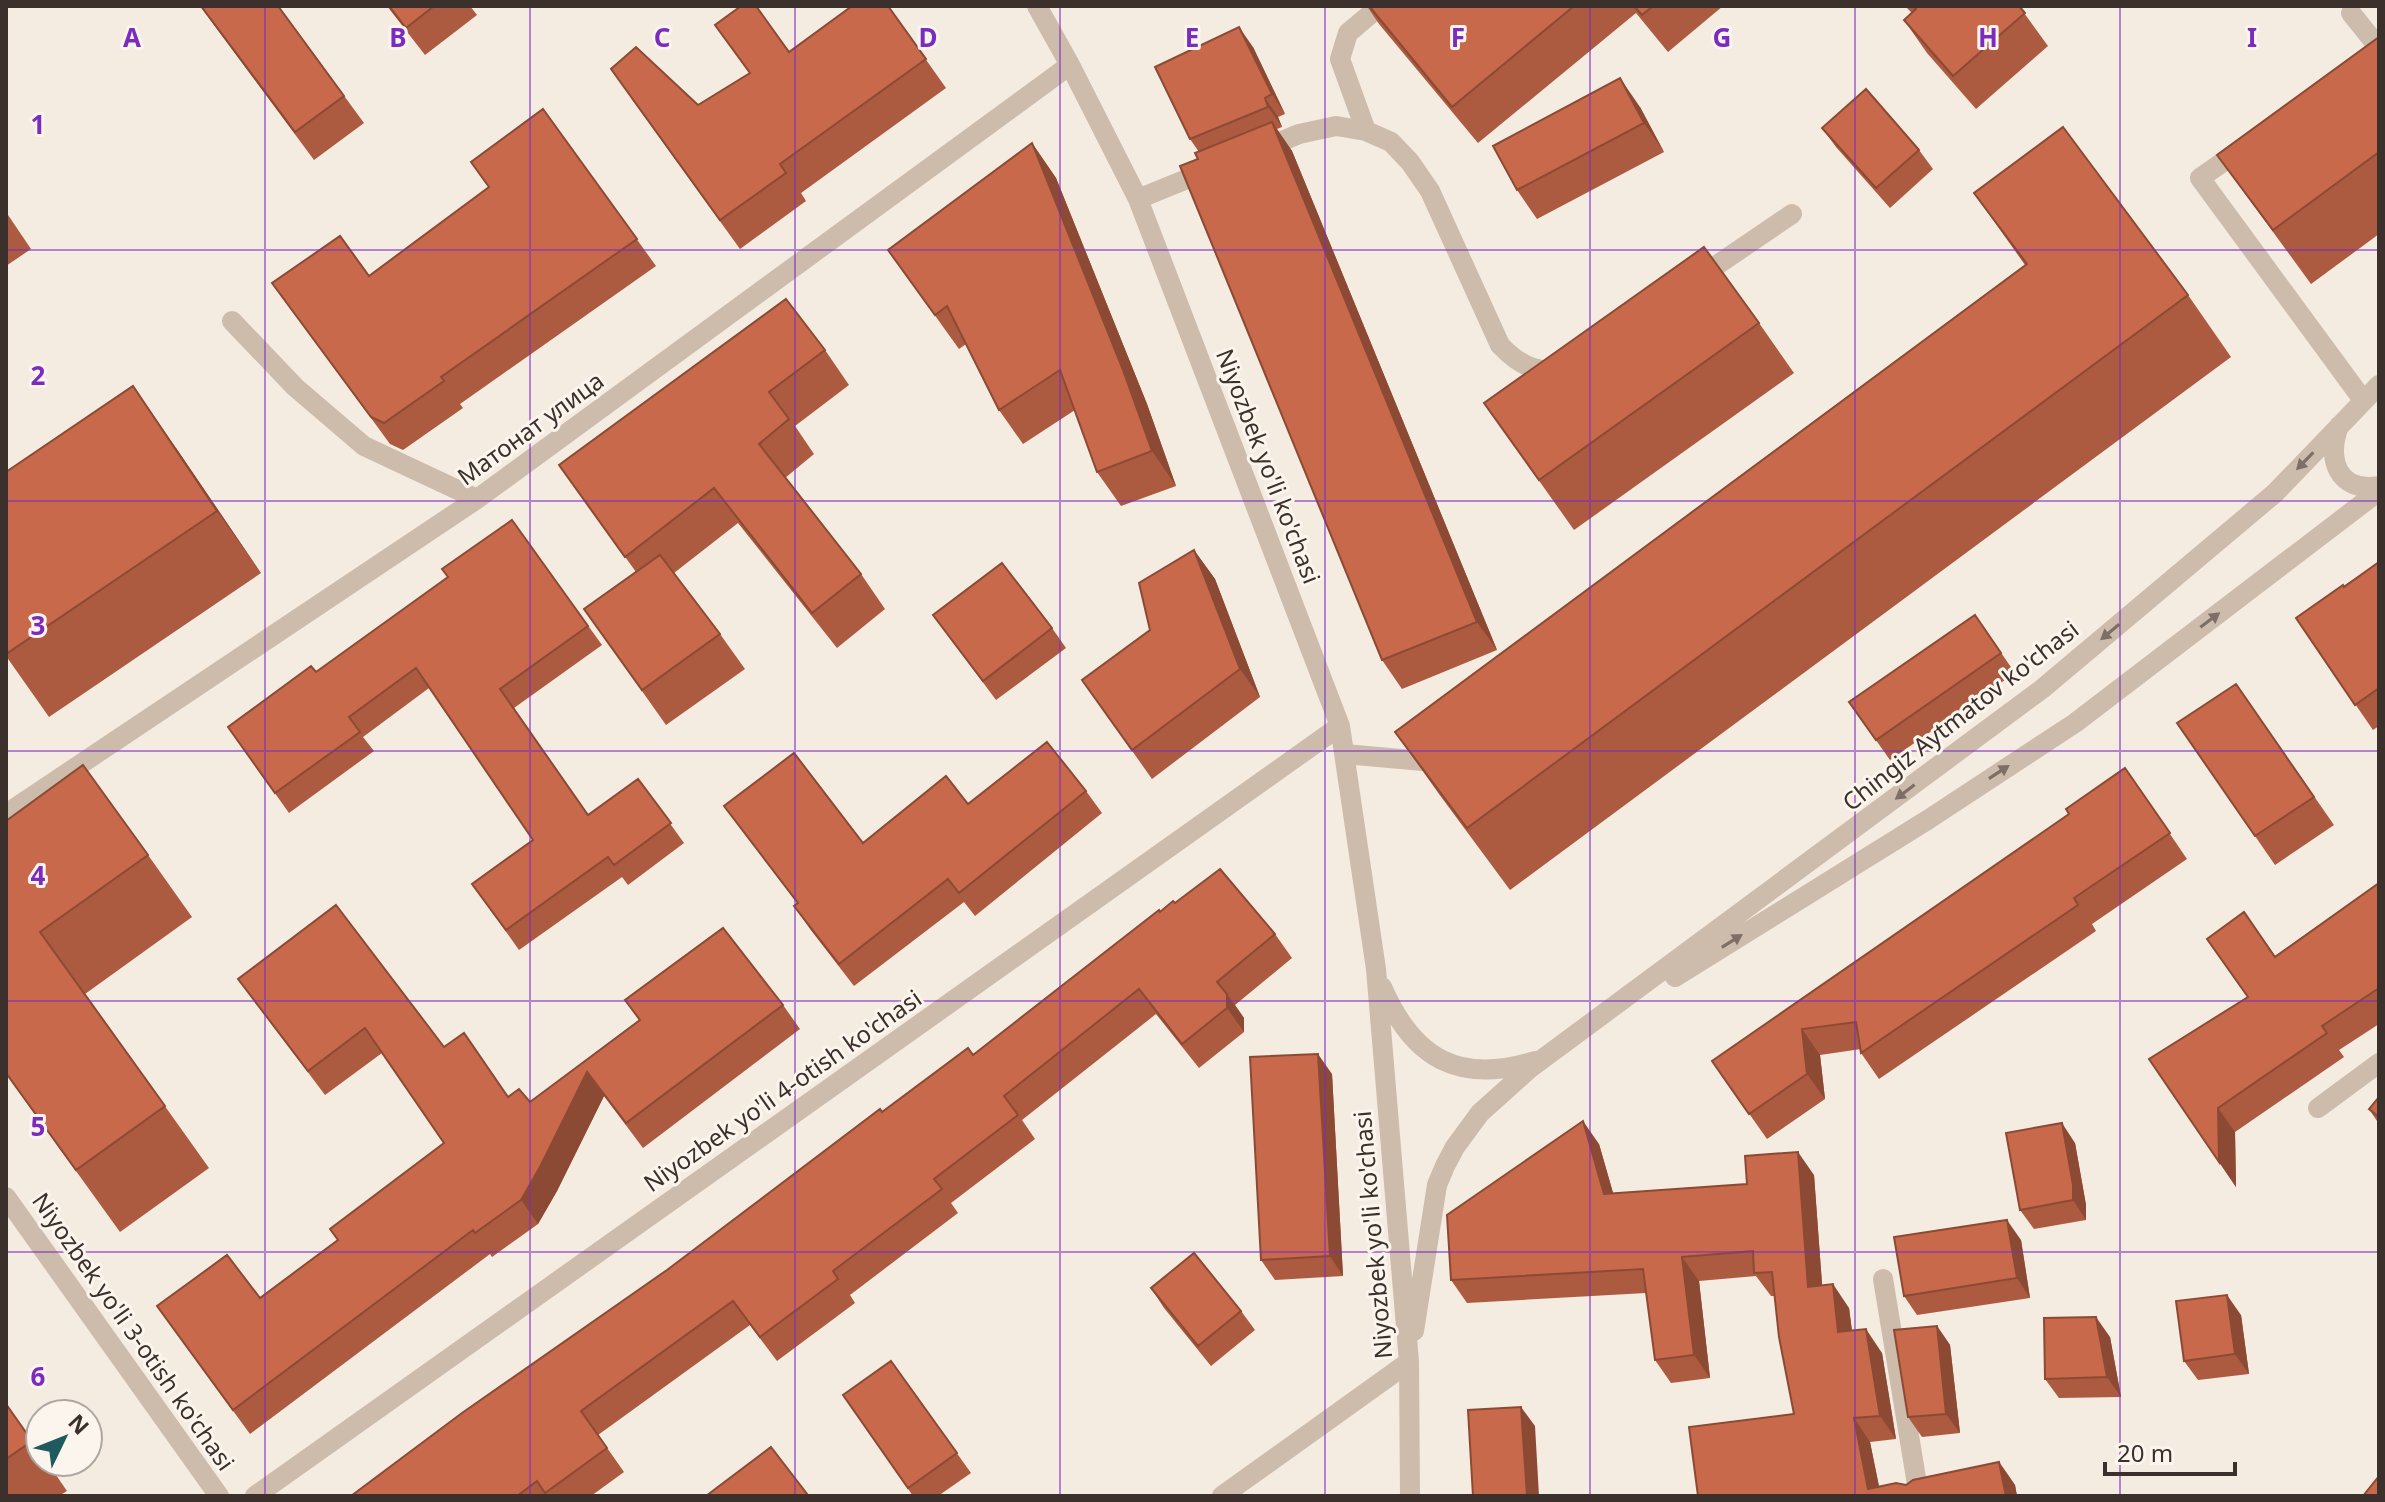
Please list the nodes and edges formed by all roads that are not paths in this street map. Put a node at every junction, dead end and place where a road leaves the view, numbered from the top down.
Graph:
1 (1037, 6) edge
2 (1380, 6) edge
3 (2351, 13) dead end
4 (2375, 52) edge
5 (1070, 65) junction
6 (1366, 131) junction
7 (2264, 132) edge
8 (1138, 199) junction
9 (1792, 214) dead end
10 (1673, 295) edge
11 (232, 321) dead end
12 (1580, 357) edge
13 (2379, 385) edge
14 (2363, 400) junction
15 (2339, 426) junction
16 (2379, 488) edge
17 (477, 499) junction
18 (1340, 726) junction
19 (1460, 743) edge
20 (1345, 754) junction
21 (6, 814) edge
22 (1376, 969) junction
23 (1547, 1057) junction
24 (2379, 1063) edge
25 (2318, 1108) dead end
26 (6, 1197) edge
27 (1883, 1279) dead end
28 (1409, 1362) junction
29 (219, 1496) edge
30 (255, 1496) edge
31 (1222, 1496) edge
32 (1410, 1496) edge
33 (1919, 1496) edge

1 - 5 street, Niyozbek yo'li ko'chasi
2 - 6 street
3 - 4 street
5 - 8 street, Niyozbek yo'li ko'chasi
5 - 17 street, Матонат улица
6 - 8 street
6 - 12 street
7 - 14 street
8 - 18 street, Niyozbek yo'li ko'chasi
9 - 10 street
11 - 17 street
13 - 14 street, Chingiz Aytmatov ko'chasi
14 - 15 street, Chingiz Aytmatov ko'chasi
15 - 16 street
15 -> 23 street, Chingiz Aytmatov ko'chasi
23 -> 16 street, Chingiz Aytmatov ko'chasi
17 - 21 street, Матонат улица
18 - 20 street, Niyozbek yo'li ko'chasi
18 - 30 street, Niyozbek yo'li 4-otish ko'chasi
19 - 20 street
20 - 22 street, Niyozbek yo'li ko'chasi
22 - 23 street, Niyozbek yo'li ko'chasi
22 - 28 street, Niyozbek yo'li ko'chasi
23 - 28 street, Chingiz Aytmatov ko'chasi
24 - 25 street
26 - 29 street, Niyozbek yo'li 3-otish ko'chasi
27 - 33 street
28 - 31 street
28 - 32 street, Niyozbek yo'li ko'chasi

